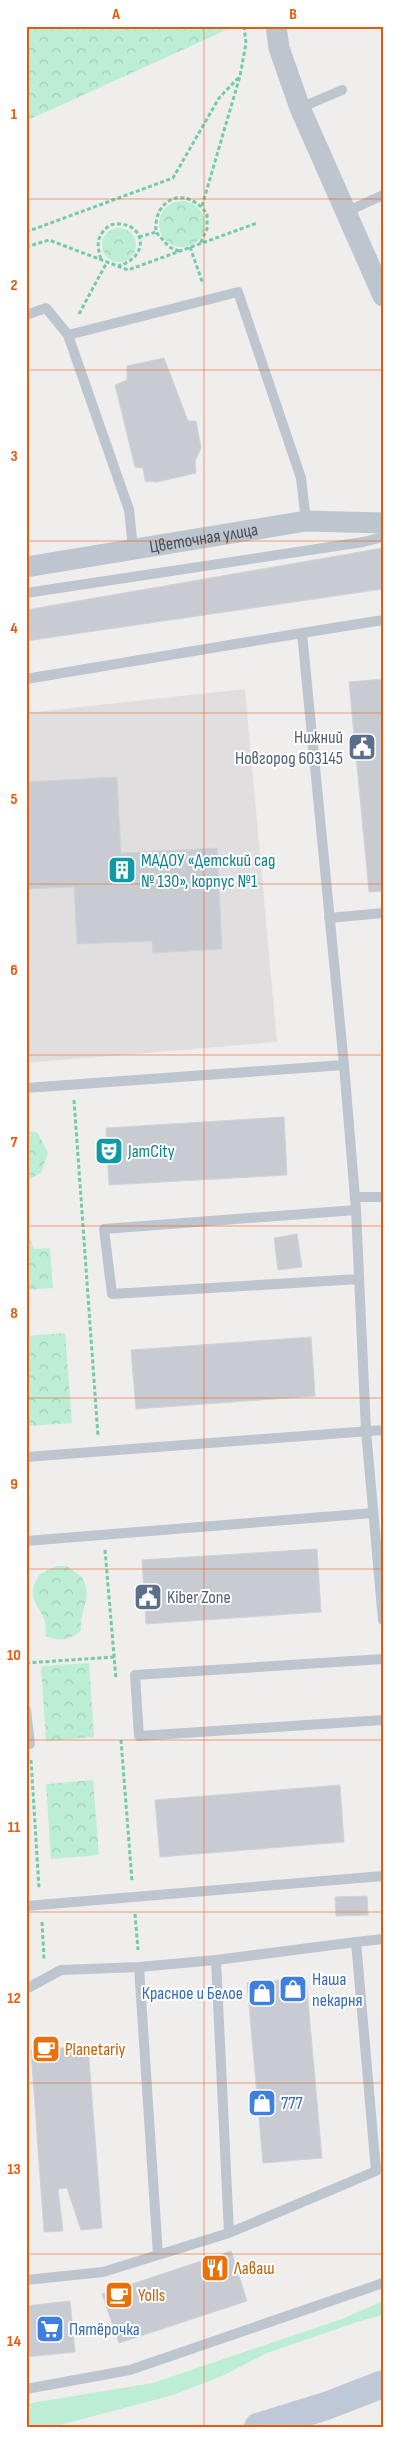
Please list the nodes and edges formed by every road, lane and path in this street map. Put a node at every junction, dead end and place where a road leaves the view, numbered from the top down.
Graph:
1 (244, 26) edge
2 (276, 26) edge
3 (240, 76) junction
4 (342, 90) dead end
5 (300, 108) junction
6 (383, 195) edge
7 (202, 206) junction
8 (346, 212) junction
9 (257, 223) dead end
10 (26, 232) edge
11 (156, 232) junction
12 (140, 237) junction
13 (200, 244) junction
14 (26, 247) edge
15 (190, 247) junction
16 (180, 251) junction
17 (101, 260) junction
18 (107, 262) junction
19 (118, 266) junction
20 (201, 279) dead end
21 (383, 296) edge
22 (82, 308) dead end
23 (26, 315) edge
24 (68, 335) junction
25 (306, 521) junction
26 (383, 523) edge
27 (383, 537) edge
28 (133, 548) junction
29 (26, 566) edge
30 (26, 593) edge
31 (383, 620) edge
32 (302, 633) junction
33 (26, 679) edge
34 (383, 914) edge
35 (330, 918) junction
36 (344, 1065) junction
37 (72, 1084) junction
38 (26, 1088) edge
39 (355, 1197) junction
40 (383, 1197) edge
41 (356, 1210) junction
42 (359, 1279) junction
43 (383, 1430) edge
44 (366, 1431) junction
45 (99, 1451) junction
46 (26, 1457) edge
47 (373, 1513) junction
48 (104, 1535) junction
49 (26, 1541) edge
50 (383, 1620) edge
51 (114, 1656) junction
52 (383, 1659) edge
53 (26, 1663) edge
54 (116, 1686) dead end
55 (26, 1710) edge
56 (383, 1720) edge
57 (121, 1736) dead end
58 (28, 1744) edge
59 (383, 1876) edge
60 (134, 1898) junction
61 (40, 1905) junction
62 (26, 1906) edge
63 (383, 1939) edge
64 (356, 1942) junction
65 (216, 1960) junction
66 (139, 1967) junction
67 (45, 1978) junction
68 (26, 1988) edge
69 (380, 2169) edge
70 (229, 2233) junction
71 (158, 2255) junction
72 (26, 2280) edge
73 (383, 2283) edge
74 (26, 2389) edge
75 (371, 2392) edge
76 (258, 2427) edge

1 - 3 path
2 - 5 street
3 - 7 path
3 - 10 path
4 - 5 lane
5 - 8 street
6 - 8 lane
7 - 11 path
7 - 13 path
8 - 21 street
9 - 13 path
11 - 12 path
11 - 16 path
12 - 17 path
12 - 19 path
13 - 15 path
14 - 17 path
15 - 16 path
15 - 20 path
16 - 19 path
17 - 18 path
18 - 19 path
18 - 22 path
23 - 24 lane
24 - 25 lane
24 - 28 lane
25 - 26 street, Цветочная улица
25 - 28 street, Цветочная улица
27 - 30 lane
28 - 29 street, Цветочная улица
31 - 32 lane
32 - 33 lane
32 - 35 lane
34 - 35 lane
35 - 36 lane
36 - 37 lane
36 - 39 lane
37 - 38 lane
37 - 45 path
39 - 40 lane
39 - 41 lane
41 - 42 lane
41 - 42 lane
42 - 44 lane
43 - 44 lane
44 - 45 lane
44 - 47 lane
45 - 46 lane
47 - 48 lane
47 - 50 lane
48 - 49 lane
48 - 51 path
51 - 53 path
51 - 54 path
52 - 56 lane
55 - 58 lane
57 - 60 path
58 - 61 path
59 - 60 lane
60 - 61 lane
60 - 66 path
61 - 62 lane
61 - 67 path
63 - 64 lane
64 - 65 lane
64 - 69 lane
65 - 66 lane
65 - 70 lane
66 - 67 lane
66 - 71 lane
67 - 68 lane
69 - 70 lane
70 - 71 lane
71 - 72 lane
73 - 74 lane
75 - 76 main road

